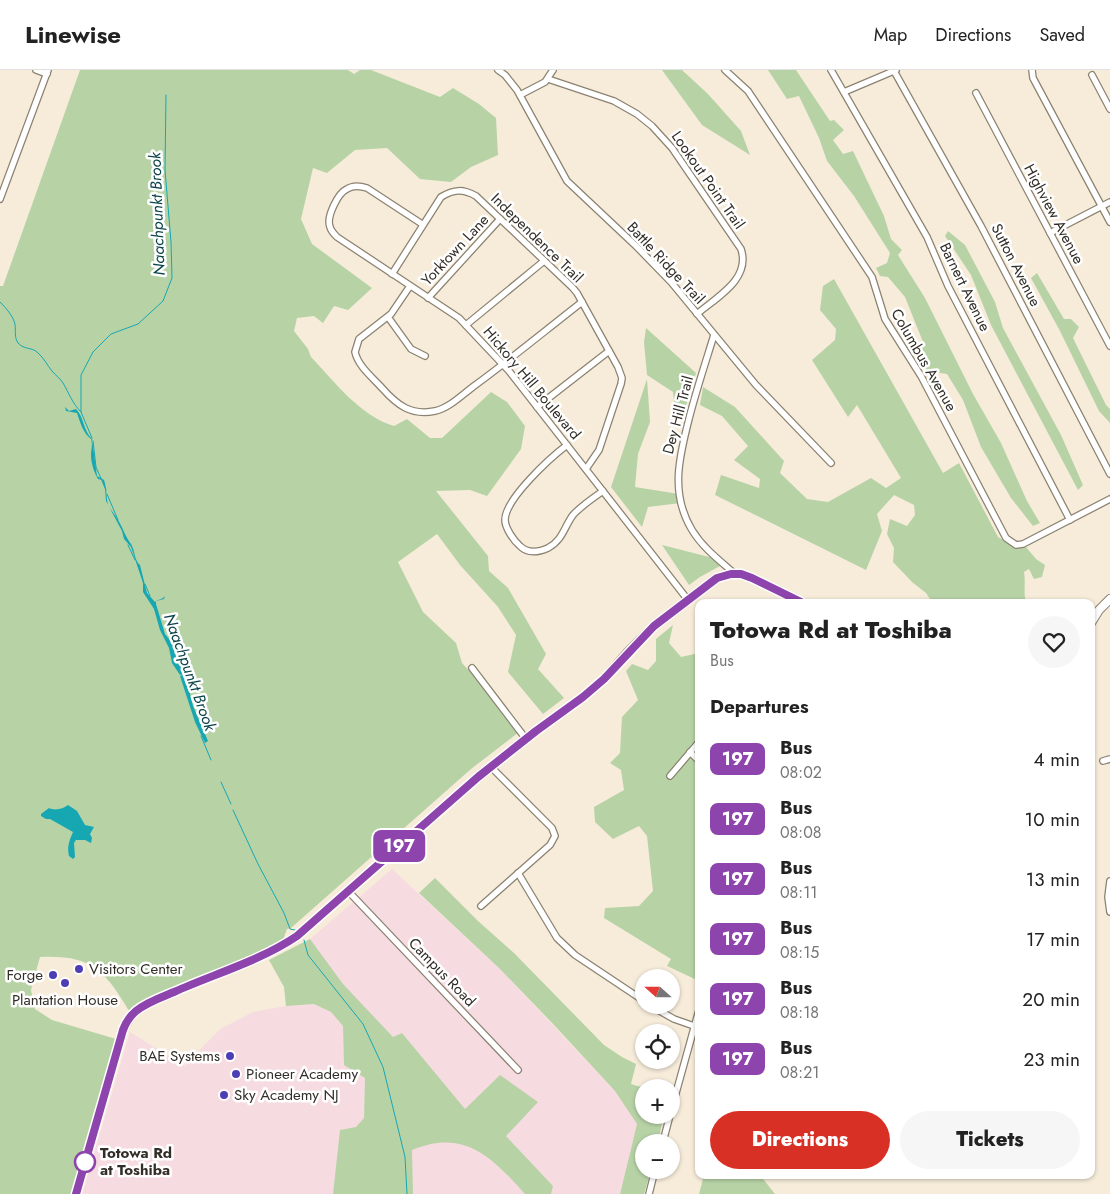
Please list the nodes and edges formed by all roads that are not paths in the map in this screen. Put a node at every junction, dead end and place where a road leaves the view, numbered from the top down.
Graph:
1 (36, 70) edge
2 (498, 70) edge
3 (553, 70) edge
4 (725, 70) edge
5 (831, 70) edge
6 (1032, 70) edge
7 (895, 71) edge
8 (47, 72) edge
9 (1092, 75) dead end
10 (548, 79) junction
11 (1110, 91) edge
12 (844, 92) junction
13 (976, 93) dead end
14 (1102, 94) junction
15 (520, 95) junction
16 (1110, 109) edge
17 (0, 198) edge
18 (1110, 202) edge
19 (1102, 206) junction
20 (500, 219) junction
21 (1110, 222) edge
22 (422, 224) junction
23 (1050, 233) junction
24 (544, 261) junction
25 (392, 274) junction
26 (410, 286) junction
27 (428, 298) junction
28 (582, 302) junction
29 (697, 314) junction
30 (388, 317) junction
31 (466, 326) junction
32 (714, 335) junction
33 (1110, 346) edge
34 (610, 351) junction
35 (425, 356) dead end
36 (503, 364) junction
37 (537, 406) junction
38 (567, 444) junction
39 (831, 463) dead end
40 (586, 469) junction
41 (1110, 474) edge
42 (603, 491) junction
43 (1110, 498) edge
44 (1070, 520) junction
45 (734, 574) junction
46 (795, 599) edge
47 (1110, 599) edge
48 (688, 600) junction
49 (1095, 616) edge
50 (472, 668) dead end
51 (526, 739) junction
52 (695, 746) edge
53 (690, 752) junction
54 (695, 757) edge
55 (1110, 759) edge
56 (1103, 761) dead end
57 (491, 767) junction
58 (670, 776) dead end
59 (518, 873) junction
60 (1110, 881) edge
61 (348, 892) junction
62 (481, 906) dead end
63 (1110, 912) edge
64 (635, 995) edge
65 (665, 1014) edge
66 (695, 1023) edge
67 (694, 1026) junction
68 (518, 1070) dead end
69 (680, 1079) edge
70 (653, 1179) edge
71 (76, 1194) edge
72 (649, 1194) edge

1 - 8 street
2 - 15 street, Battle Ridge Trail
3 - 10 street
4 - 44 street, Columbus Avenue
5 - 12 street, Barnert Avenue
6 - 19 street
7 - 12 street
7 - 41 street, Sutton Avenue
8 - 17 street
9 - 14 street
10 - 15 street
10 - 29 street, Lookout Point Trail
11 - 14 street
12 - 44 street, Barnert Avenue
13 - 23 street, Highview Avenue
14 - 16 street
15 - 29 street, Battle Ridge Trail
18 - 19 street
19 - 21 street
19 - 23 street
20 - 22 street, Independence Trail
20 - 24 street, Independence Trail
20 - 27 street, Yorktown Lane
22 - 25 street, Independence Trail
22 - 25 street, Hickory Hill Boulevard
23 - 33 street, Highview Avenue
24 - 28 street, Independence Trail
24 - 31 street
25 - 26 street, Hickory Hill Boulevard
26 - 27 street, Hickory Hill Boulevard
26 - 30 street
27 - 31 street, Hickory Hill Boulevard
28 - 34 street, Independence Trail
28 - 36 street
29 - 32 street, Battle Ridge Trail
30 - 35 street
30 - 36 street
31 - 36 street, Hickory Hill Boulevard
32 - 39 street, Battle Ridge Trail
32 - 45 street, Dey Hill Trail
34 - 37 street
34 - 40 street, Independence Trail
36 - 37 street, Hickory Hill Boulevard
37 - 38 street, Hickory Hill Boulevard
38 - 40 street, Hickory Hill Boulevard
38 - 42 street
40 - 42 street, Hickory Hill Boulevard
42 - 48 street, Hickory Hill Boulevard
43 - 44 street
45 - 46 main road
45 - 48 main road
47 - 49 main road
48 - 51 main road
50 - 51 street
51 - 57 main road
52 - 53 street
53 - 54 street
53 - 58 street
55 - 56 street
57 - 59 street
57 - 61 main road
59 - 62 street
59 - 64 street
60 - 63 street
61 - 68 street, Campus Road
61 - 71 main road
65 - 67 street
66 - 67 street
67 - 69 street
70 - 72 street

